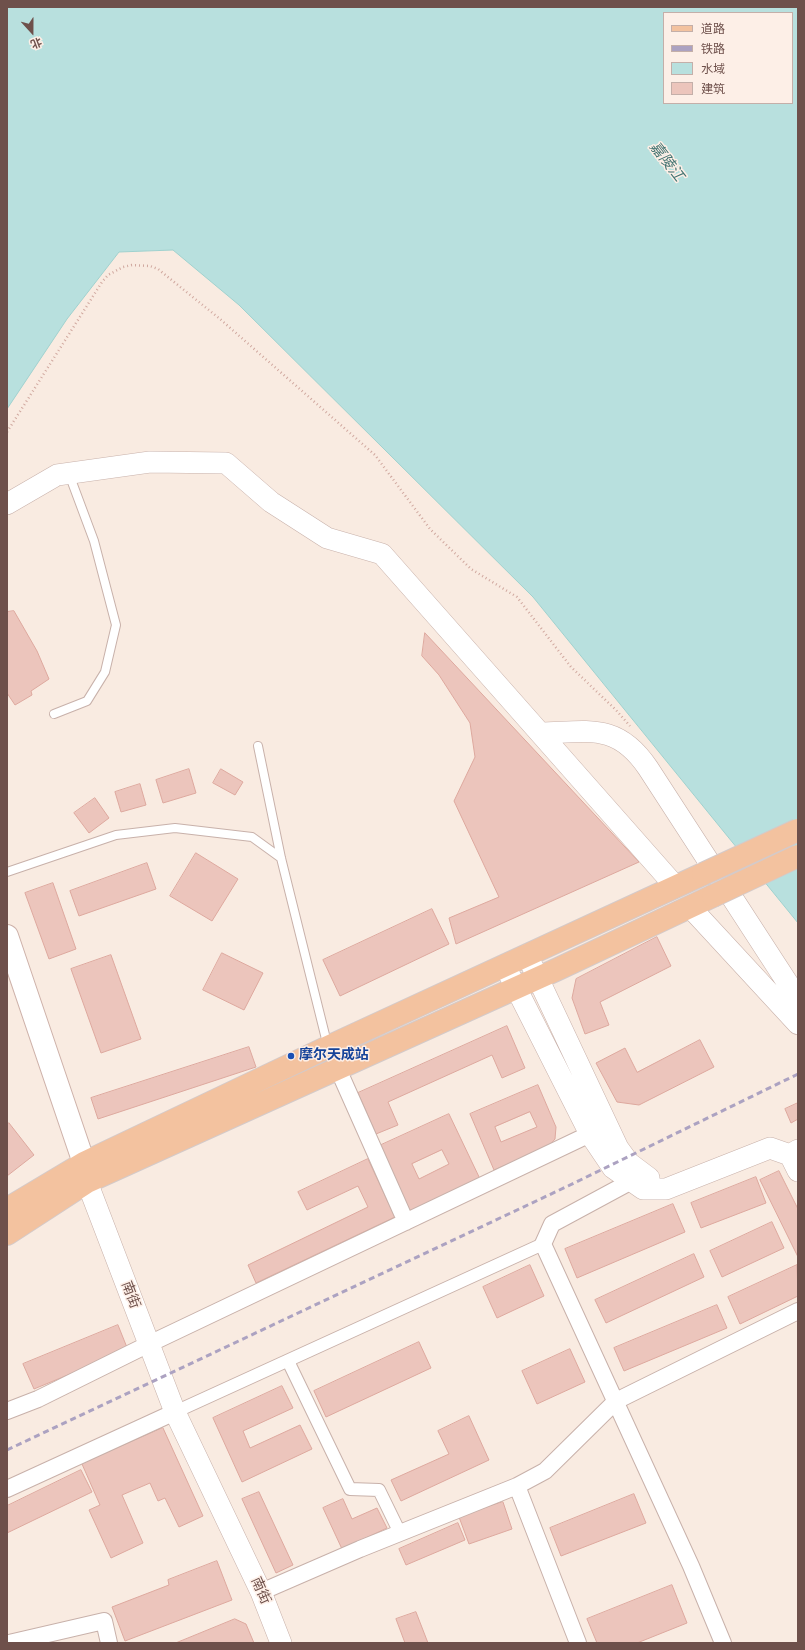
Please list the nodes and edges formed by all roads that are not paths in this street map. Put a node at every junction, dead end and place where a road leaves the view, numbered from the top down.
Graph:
1 (69, 473) junction
2 (7, 504) edge
3 (54, 714) dead end
4 (540, 733) junction
5 (258, 746) dead end
6 (798, 830) edge
7 (798, 856) edge
8 (282, 858) junction
9 (7, 872) edge
10 (675, 886) junction
11 (690, 906) junction
12 (7, 936) edge
13 (527, 955) junction
14 (505, 966) junction
15 (538, 978) junction
16 (516, 988) junction
17 (798, 999) edge
18 (798, 1024) edge
19 (328, 1047) junction
20 (338, 1069) junction
21 (590, 1134) junction
22 (795, 1159) edge
23 (86, 1173) junction
24 (637, 1178) junction
25 (7, 1209) edge
26 (406, 1222) junction
27 (7, 1234) edge
28 (544, 1244) junction
29 (798, 1311) edge
30 (149, 1344) junction
31 (288, 1361) junction
32 (616, 1402) junction
33 (7, 1411) edge
34 (175, 1412) junction
35 (517, 1486) junction
36 (7, 1489) edge
37 (400, 1533) junction
38 (261, 1592) junction
39 (9, 1643) edge
40 (109, 1643) edge
41 (281, 1643) edge
42 (578, 1643) edge
43 (723, 1643) edge

1 - 2 street
1 - 3 lane
1 - 4 street
4 - 10 street
4 - 17 street
5 - 8 lane
6 - 10 main road, bridge
7 - 11 main road, bridge
8 - 9 lane
8 - 19 lane
10 - 13 main road
11 - 15 main road
11 - 18 street
12 - 23 main road, 南街
13 - 14 main road
13 - 15 street
14 - 16 street
14 - 19 main road
15 - 16 main road
15 - 24 street
16 - 20 main road
16 - 21 street
19 - 20 lane
19 - 23 main road
20 - 23 main road
20 - 26 street
21 - 24 street
21 - 26 street
22 - 24 street
23 - 25 main road
23 - 27 main road
23 - 30 street, 南街
24 - 28 street
26 - 30 street
28 - 31 street
28 - 32 street
29 - 32 street
30 - 33 street
30 - 34 street, 南街
31 - 34 street
31 - 37 street
32 - 35 street
32 - 43 street
34 - 36 street
34 - 38 street, 南街
35 - 37 street
35 - 42 street
37 - 38 street
38 - 41 street, 南街
39 - 40 street

